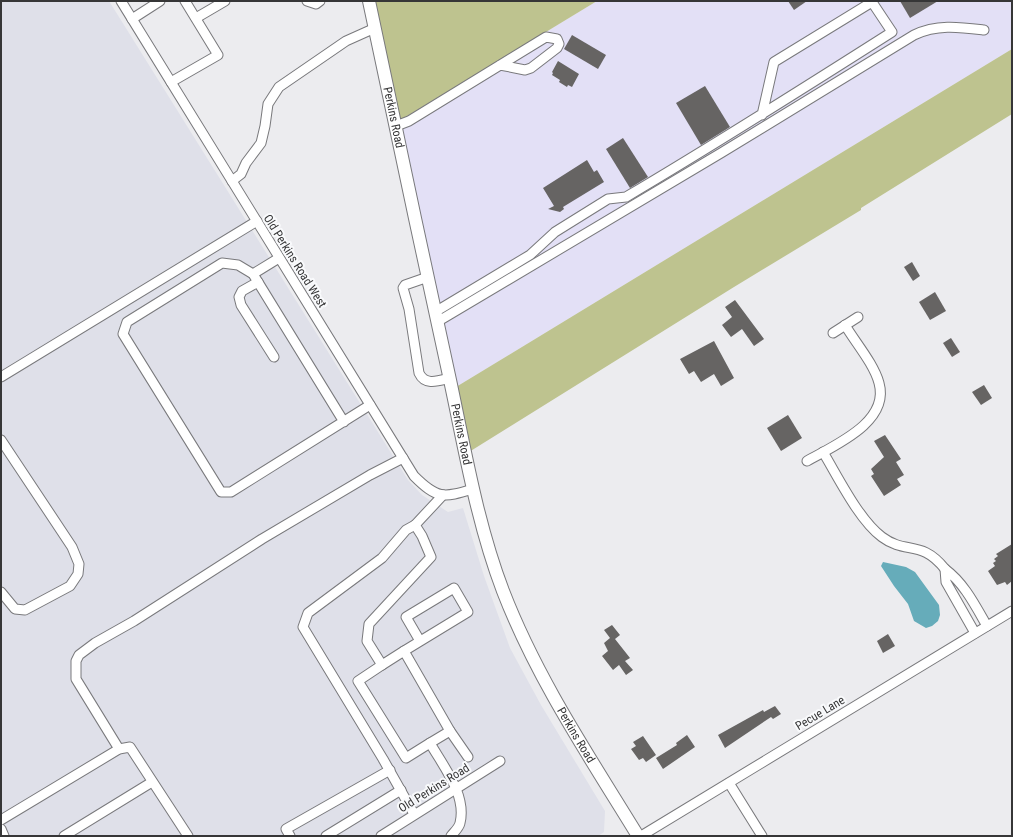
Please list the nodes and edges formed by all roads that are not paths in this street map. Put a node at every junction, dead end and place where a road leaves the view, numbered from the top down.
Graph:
1 (121, 1) edge
2 (160, 1) edge
3 (185, 1) edge
4 (225, 1) edge
5 (307, 1) edge
6 (320, 1) edge
7 (369, 1) edge
8 (196, 18) junction
9 (132, 19) junction
10 (375, 28) junction
11 (984, 30) dead end
12 (500, 65) junction
13 (171, 82) junction
14 (762, 115) junction
15 (396, 126) junction
16 (232, 181) junction
17 (257, 221) junction
18 (279, 258) junction
19 (253, 274) junction
20 (428, 277) junction
21 (258, 282) junction
22 (436, 317) junction
23 (858, 317) dead end
24 (845, 325) junction
25 (833, 333) dead end
26 (274, 357) dead end
27 (1, 377) edge
28 (450, 378) junction
29 (370, 405) junction
30 (344, 422) junction
31 (1, 440) edge
32 (823, 452) junction
33 (403, 458) junction
34 (807, 461) dead end
35 (473, 489) junction
36 (443, 495) junction
37 (415, 525) junction
38 (945, 569) junction
39 (1, 592) edge
40 (1012, 610) edge
41 (987, 626) junction
42 (975, 633) junction
43 (420, 641) junction
44 (404, 651) junction
45 (382, 665) junction
46 (450, 731) junction
47 (430, 744) junction
48 (119, 749) junction
49 (468, 758) dead end
50 (500, 760) dead end
51 (390, 770) junction
52 (152, 782) junction
53 (729, 783) junction
54 (456, 788) junction
55 (401, 790) junction
56 (414, 814) junction
57 (1, 820) edge
58 (1, 829) edge
59 (4, 836) edge
60 (64, 836) edge
61 (188, 836) edge
62 (290, 836) edge
63 (326, 836) edge
64 (381, 836) edge
65 (451, 836) edge
66 (638, 836) edge
67 (641, 836) edge
68 (762, 836) edge

1 - 9 street, Old Perkins Road West
2 - 9 street
3 - 8 street
4 - 8 street
5 - 6 street
7 - 10 main road, Perkins Road
8 - 13 street
9 - 13 street, Old Perkins Road West
10 - 15 main road, Perkins Road
10 - 16 street
11 - 22 street
12 - 12 street
12 - 15 street
13 - 16 street, Old Perkins Road West
14 - 14 street
14 - 22 street
15 - 20 main road, Perkins Road
16 - 17 street, Old Perkins Road West
17 - 18 street, Old Perkins Road West
17 - 27 street
18 - 19 street
18 - 29 street, Old Perkins Road West
19 - 21 street
19 - 30 street
20 - 22 main road, Perkins Road
20 - 28 street
21 - 26 street
21 - 30 street
22 - 28 main road, Perkins Road
23 - 24 street
24 - 25 street
24 - 32 street
28 - 35 main road, Perkins Road
29 - 30 street
29 - 33 street, Old Perkins Road West
31 - 39 street
32 - 34 street
32 - 38 street
33 - 36 street, Old Perkins Road West
33 - 48 street
35 - 36 street
35 - 66 main road, Perkins Road
36 - 37 street
37 - 45 street
37 - 51 street
38 - 41 street
38 - 42 street
40 - 41 street, Pecue Lane
41 - 42 street, Pecue Lane
42 - 53 street, Pecue Lane
43 - 43 street
43 - 44 street
44 - 45 street
44 - 46 street
45 - 47 street
46 - 47 street
46 - 49 street
47 - 54 street
48 - 52 street
48 - 57 street
50 - 54 street, Old Perkins Road
51 - 55 street
51 - 62 street
52 - 60 street
52 - 61 street
53 - 67 street, Pecue Lane
53 - 68 street
54 - 56 street, Old Perkins Road
54 - 65 street
55 - 56 street
55 - 63 street
56 - 64 street, Old Perkins Road
58 - 59 street

